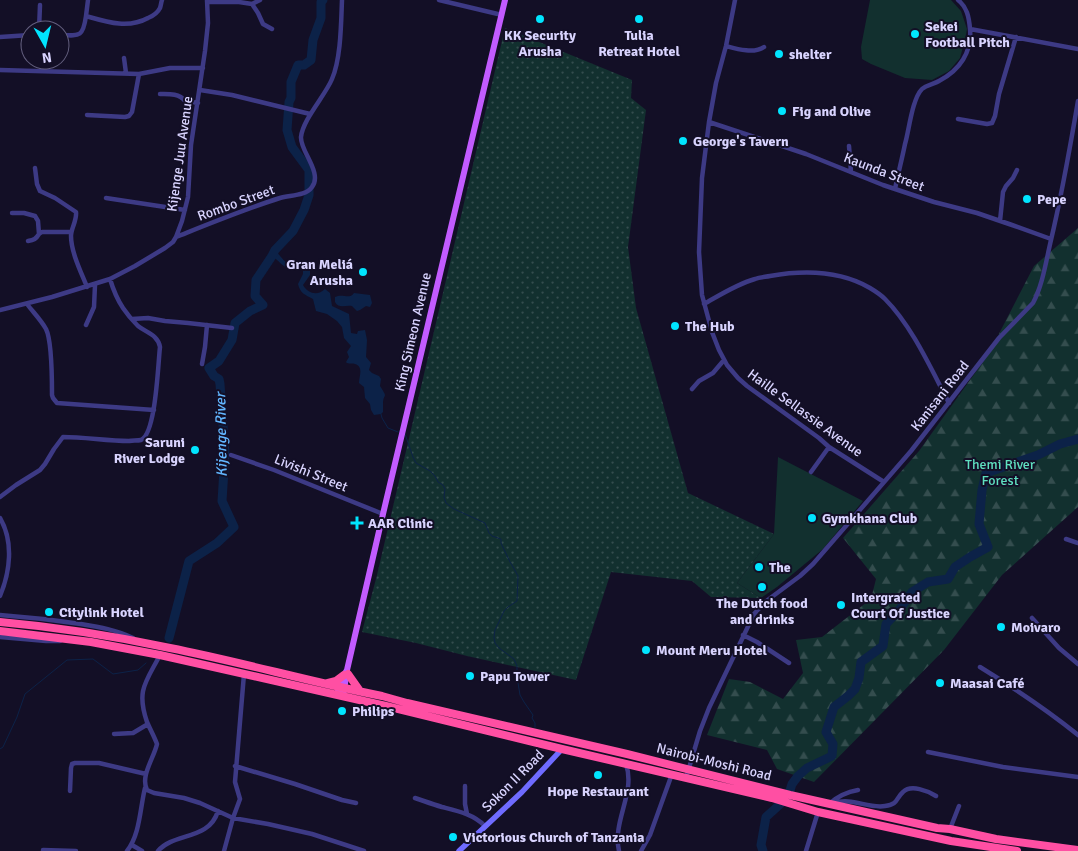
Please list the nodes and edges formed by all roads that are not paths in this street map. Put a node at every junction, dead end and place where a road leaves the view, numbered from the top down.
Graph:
1 (88, 0) edge
2 (162, 0) edge
3 (260, 0) edge
4 (342, 0) edge
5 (439, 0) edge
6 (506, 0) edge
7 (735, 0) edge
8 (958, 0) edge
9 (207, 1) edge
10 (252, 4) junction
11 (40, 5) dead end
12 (502, 15) junction
13 (86, 16) junction
14 (39, 20) edge
15 (970, 28) junction
16 (272, 29) dead end
17 (20, 35) edge
18 (0, 36) edge
19 (70, 36) edge
20 (1016, 37) junction
21 (726, 46) junction
22 (764, 47) dead end
23 (1078, 49) edge
24 (124, 58) dead end
25 (203, 68) junction
26 (0, 70) edge
27 (126, 72) junction
28 (139, 74) junction
29 (200, 90) junction
30 (160, 94) dead end
31 (1078, 101) edge
32 (198, 103) junction
33 (310, 114) junction
34 (87, 115) dead end
35 (958, 119) dead end
36 (709, 122) junction
37 (849, 146) dead end
38 (35, 168) dead end
39 (1017, 170) dead end
40 (851, 172) junction
41 (895, 189) junction
42 (106, 198) dead end
43 (185, 210) junction
44 (12, 213) dead end
45 (1000, 221) junction
46 (71, 232) junction
47 (38, 234) junction
48 (176, 238) junction
49 (1051, 239) junction
50 (28, 241) dead end
51 (110, 279) junction
52 (95, 285) junction
53 (86, 287) junction
54 (27, 304) junction
55 (704, 304) junction
56 (0, 310) edge
57 (132, 319) junction
58 (86, 325) dead end
59 (207, 325) junction
60 (232, 328) dead end
61 (724, 360) junction
62 (202, 364) dead end
63 (692, 389) dead end
64 (949, 403) junction
65 (154, 410) junction
66 (829, 447) junction
67 (231, 455) dead end
68 (811, 472) dead end
69 (884, 482) junction
70 (0, 497) edge
71 (382, 514) junction
72 (0, 518) edge
73 (1066, 539) dead end
74 (1078, 543) edge
75 (0, 596) edge
76 (0, 615) edge
77 (1032, 618) dead end
78 (0, 622) edge
79 (0, 631) edge
80 (743, 635) junction
81 (0, 637) edge
82 (91, 642) junction
83 (141, 642) junction
84 (160, 655) junction
85 (789, 662) dead end
86 (1078, 664) edge
87 (980, 668) dead end
88 (346, 673) junction
89 (244, 674) junction
90 (326, 684) junction
91 (314, 685) junction
92 (341, 691) junction
93 (360, 692) junction
94 (148, 724) junction
95 (114, 734) dead end
96 (1078, 735) edge
97 (562, 749) junction
98 (928, 752) dead end
99 (626, 764) junction
100 (236, 766) junction
101 (689, 769) junction
102 (146, 774) junction
103 (672, 774) junction
104 (1078, 777) edge
105 (686, 778) junction
106 (465, 786) dead end
107 (145, 788) junction
108 (858, 790) dead end
109 (70, 791) dead end
110 (773, 795) junction
111 (936, 796) dead end
112 (415, 798) dead end
113 (789, 799) junction
114 (356, 803) dead end
115 (831, 804) junction
116 (959, 806) dead end
117 (218, 811) junction
118 (818, 812) junction
119 (467, 814) junction
120 (233, 818) junction
121 (485, 826) junction
122 (950, 829) junction
123 (132, 845) junction
124 (993, 849) edge
125 (43, 850) edge
126 (1078, 850) edge
127 (76, 851) edge
128 (127, 851) edge
129 (142, 851) edge
130 (158, 851) edge
131 (224, 851) edge
132 (364, 851) edge
133 (458, 851) edge
134 (619, 851) edge
135 (641, 851) edge
136 (806, 851) edge
137 (1018, 851) edge

1 - 13 street
2 - 13 street
3 - 10 street
4 - 33 street
5 - 12 street
6 - 12 main road, King Simeon Avenue
7 - 21 street, Haille Sellassie Avenue
8 - 15 street
9 - 10 street
9 - 25 street, Kijenge Juu Avenue
10 - 16 street
11 - 14 street
12 - 71 main road, King Simeon Avenue
13 - 19 street
15 - 20 street
15 - 41 street
17 - 18 street
20 - 23 street
20 - 35 street
21 - 22 street
21 - 36 street, Haille Sellassie Avenue
24 - 27 street
25 - 28 street
25 - 29 street, Kijenge Juu Avenue
26 - 27 street
27 - 28 street
28 - 34 street
29 - 32 street, Kijenge Juu Avenue
29 - 33 street
30 - 32 street
31 - 49 street, Kanisani Road
32 - 43 street, Kijenge Juu Avenue
33 - 48 street, Rombo Street
36 - 40 street, Kaunda Street
36 - 55 street, Haille Sellassie Avenue
37 - 40 street
38 - 46 street
39 - 45 street
40 - 41 street, Kaunda Street
41 - 45 street, Kaunda Street
42 - 43 street
43 - 48 street, Kijenge Juu Avenue
44 - 47 street
45 - 49 street, Kaunda Street
46 - 47 street
46 - 53 street
47 - 50 street
48 - 51 street
49 - 64 street, Kanisani Road
51 - 52 street
51 - 57 street
52 - 53 street
52 - 58 street
53 - 54 street
54 - 56 street
54 - 65 street
55 - 61 street, Haille Sellassie Avenue
55 - 64 street
57 - 59 street
57 - 65 street
59 - 60 street
59 - 62 street
61 - 63 street
61 - 66 street, Haille Sellassie Avenue
64 - 69 street, Kanisani Road
65 - 70 street
66 - 68 street
66 - 69 street, Haille Sellassie Avenue
67 - 71 street, Livishi Street
69 - 80 street, Kanisani Road
71 - 88 main road, King Simeon Avenue
72 - 75 street
73 - 74 street
76 - 83 street
77 - 86 street
78 - 83 highway
79 - 82 highway
80 - 85 street
80 - 101 street, Kanisani Road
81 - 82 street
82 - 84 highway
83 - 91 highway
84 - 89 highway
84 - 94 street
87 - 96 street
88 - 90 highway
88 - 92 main road, King Simeon Avenue
88 - 93 highway
89 - 91 highway
89 - 100 street
90 - 91 highway
90 - 92 highway
91 - 92 highway
92 - 93 highway, Nairobi-Moshi Road
92 - 97 highway, Nairobi-Moshi Road
93 - 101 highway, Nairobi-Moshi Road
94 - 95 street
94 - 102 street
97 - 99 highway, Nairobi-Moshi Road
97 - 121 street, Sokon II Road
98 - 104 street
99 - 103 highway, Nairobi-Moshi Road
99 - 134 street
100 - 114 street
100 - 120 street
101 - 105 street, Kanisani Road
101 - 110 highway, Nairobi-Moshi Road
102 - 107 street
102 - 109 street
103 - 105 highway, Nairobi-Moshi Road
103 - 135 street
105 - 110 highway, Nairobi-Moshi Road
106 - 119 street
107 - 117 street
107 - 123 street
108 - 115 street
110 - 113 highway, Nairobi-Moshi Road
111 - 115 street
112 - 119 street
113 - 115 highway, Nairobi-Moshi Road
113 - 118 highway, Nairobi-Moshi Road
115 - 122 highway, Nairobi-Moshi Road
116 - 122 street
117 - 120 street
117 - 130 street
118 - 124 highway, Nairobi-Moshi Road
118 - 136 street
119 - 121 street
120 - 131 street
120 - 132 street
121 - 133 street, Sokon II Road
122 - 126 highway, Nairobi-Moshi Road
123 - 128 street
123 - 129 street
124 - 137 highway, Nairobi-Moshi Road
125 - 127 street

